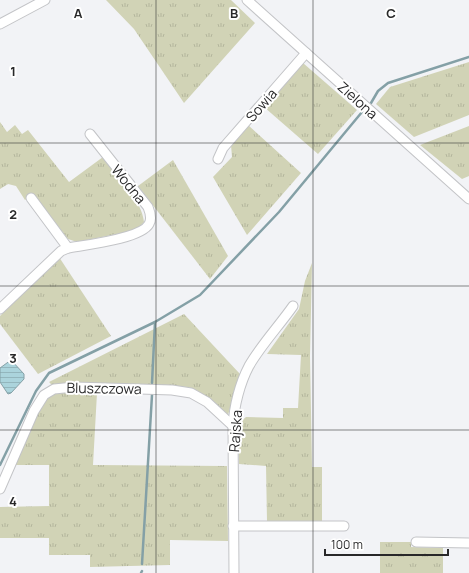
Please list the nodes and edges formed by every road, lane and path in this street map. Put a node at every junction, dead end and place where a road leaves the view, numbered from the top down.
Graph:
1 (45, 0) edge
2 (247, 0) edge
3 (0, 24) edge
4 (306, 53) junction
5 (90, 134) dead end
6 (218, 159) dead end
7 (31, 198) dead end
8 (469, 199) edge
9 (68, 248) junction
10 (293, 306) dead end
11 (0, 309) edge
12 (233, 426) junction
13 (0, 489) edge
14 (233, 526) junction
15 (344, 526) dead end
16 (416, 542) dead end
17 (469, 543) edge
18 (234, 573) edge

1 - 3 street
2 - 4 street, Zielona
4 - 6 street, Sowia
4 - 8 street, Zielona
5 - 9 street, Wodna
7 - 9 street
9 - 11 street, Wodna
10 - 12 street, Rajska
12 - 13 street, Bluszczowa
12 - 14 street, Rajska
14 - 15 street
14 - 18 street, Rajska
16 - 17 street

